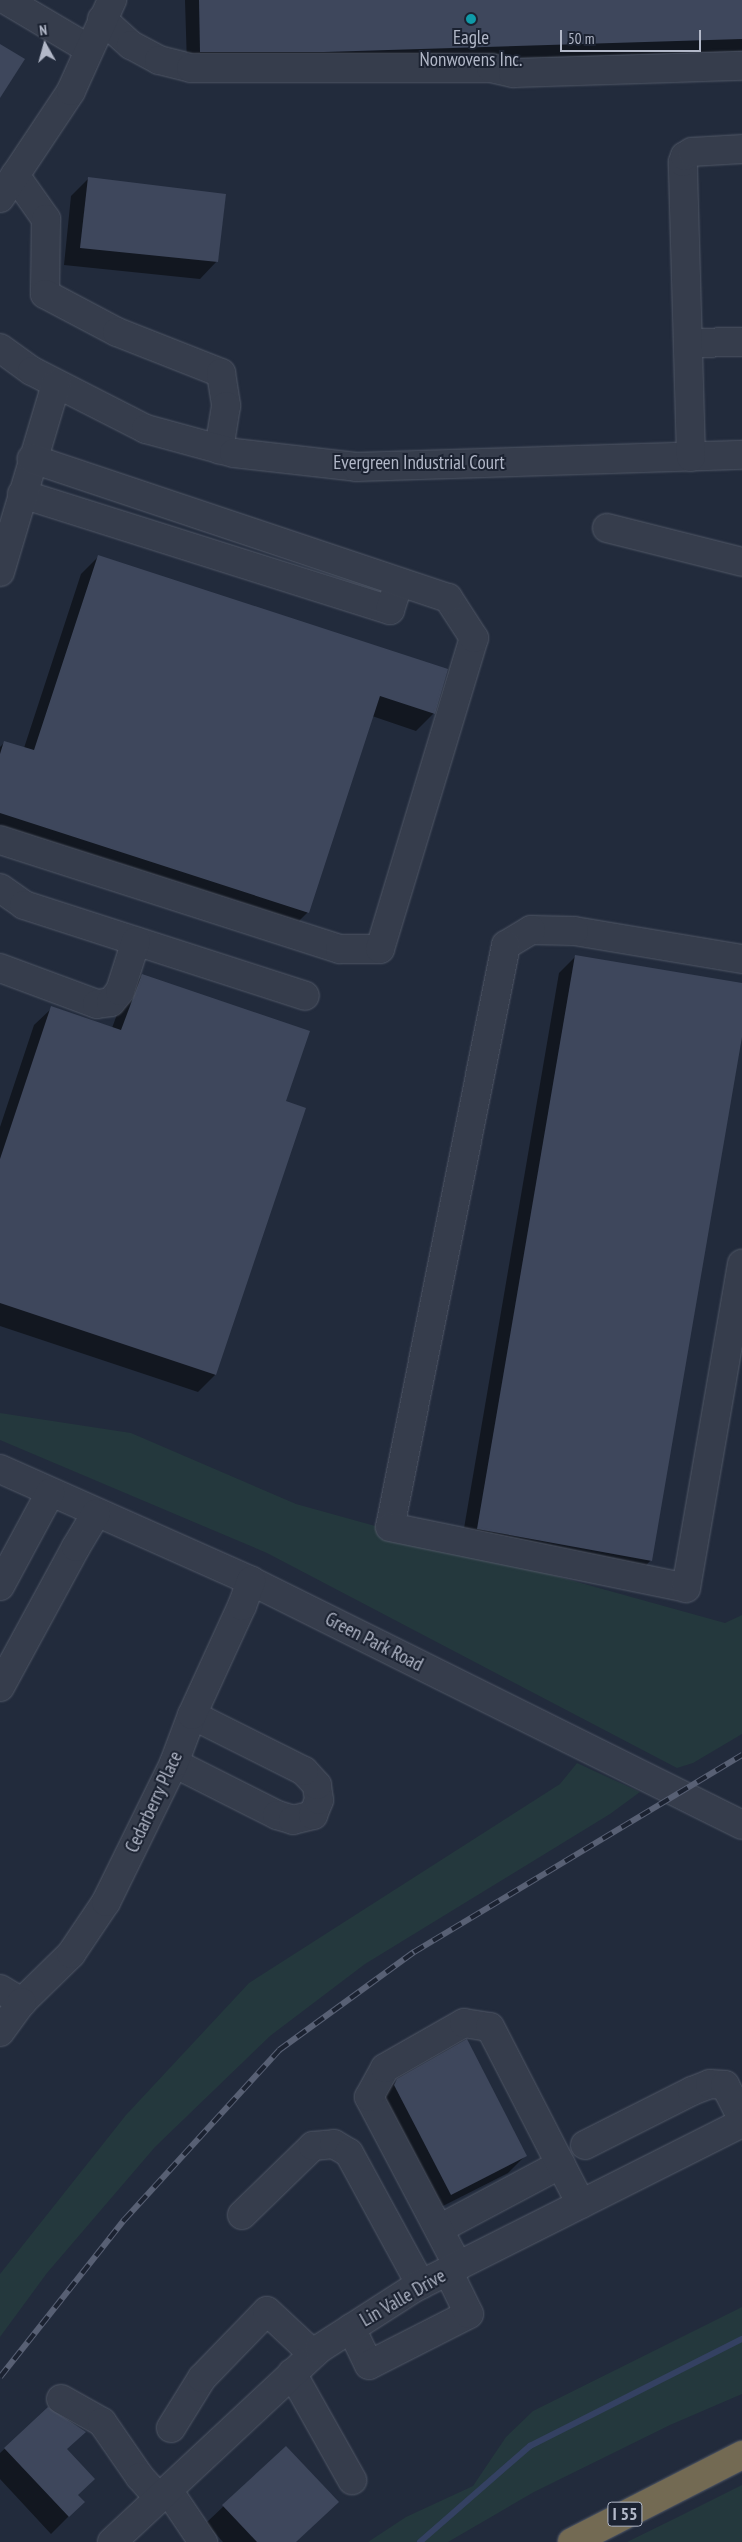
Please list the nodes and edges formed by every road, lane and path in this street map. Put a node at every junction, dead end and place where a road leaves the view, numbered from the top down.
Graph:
1 (6, 0) edge
2 (107, 10) edge
3 (89, 49) junction
4 (742, 66) edge
5 (742, 149) edge
6 (5, 188) edge
7 (742, 342) edge
8 (689, 343) junction
9 (0, 348) edge
10 (56, 384) junction
11 (219, 449) junction
12 (742, 455) edge
13 (691, 457) junction
14 (32, 459) junction
15 (22, 494) junction
16 (607, 528) dead end
17 (742, 562) edge
18 (0, 572) edge
19 (399, 582) junction
20 (0, 840) edge
21 (0, 888) edge
22 (136, 941) junction
23 (742, 959) edge
24 (0, 968) edge
25 (304, 996) dead end
26 (742, 1264) edge
27 (0, 1469) edge
28 (50, 1493) junction
29 (96, 1514) junction
30 (251, 1581) junction
31 (0, 1586) edge
32 (0, 1687) edge
33 (192, 1715) junction
34 (174, 1763) junction
35 (742, 1825) edge
36 (11, 1996) edge
37 (0, 2032) edge
38 (742, 2118) edge
39 (742, 2123) edge
40 (585, 2145) dead end
41 (561, 2164) junction
42 (581, 2204) junction
43 (242, 2215) dead end
44 (438, 2230) junction
45 (453, 2268) junction
46 (421, 2284) junction
47 (351, 2328) junction
48 (313, 2354) junction
49 (292, 2373) junction
50 (61, 2399) dead end
51 (171, 2428) dead end
52 (742, 2455) edge
53 (352, 2480) dead end
54 (164, 2494) junction
55 (112, 2542) edge
56 (203, 2542) edge
57 (572, 2542) edge

1 - 3 street
2 - 3 street
2 - 4 street
3 - 6 street
5 - 8 street
6 - 11 street
7 - 8 street
8 - 13 street
9 - 10 street, Evergreen Industrial Court
10 - 11 street, Evergreen Industrial Court
10 - 14 street
11 - 13 street, Evergreen Industrial Court
12 - 13 street, Evergreen Industrial Court
14 - 15 street
14 - 19 street
15 - 18 street
15 - 19 street
16 - 17 street
19 - 20 street
21 - 22 street
22 - 24 street
22 - 25 street
23 - 26 street
27 - 28 street, Green Park Road
28 - 29 street, Green Park Road
28 - 31 street
29 - 30 street, Green Park Road
29 - 32 street
30 - 33 street, Cedarberry Place
30 - 35 street, Green Park Road
33 - 34 street, Cedarberry Place
33 - 34 street
34 - 36 street, Cedarberry Place
36 - 37 street, Cedarberry Place
38 - 40 street
39 - 42 street, Lin Valle Drive
41 - 42 street
41 - 44 street
41 - 44 street
42 - 45 street, Lin Valle Drive
43 - 46 street
44 - 45 street
45 - 46 street, Lin Valle Drive
45 - 47 street
46 - 47 street, Lin Valle Drive
47 - 48 street, Lin Valle Drive
48 - 49 street, Lin Valle Drive
48 - 51 street
49 - 53 street
49 - 54 street, Lin Valle Drive
50 - 54 street
52 - 57 highway, I 55
54 - 55 street, Lin Valle Drive
54 - 56 street

